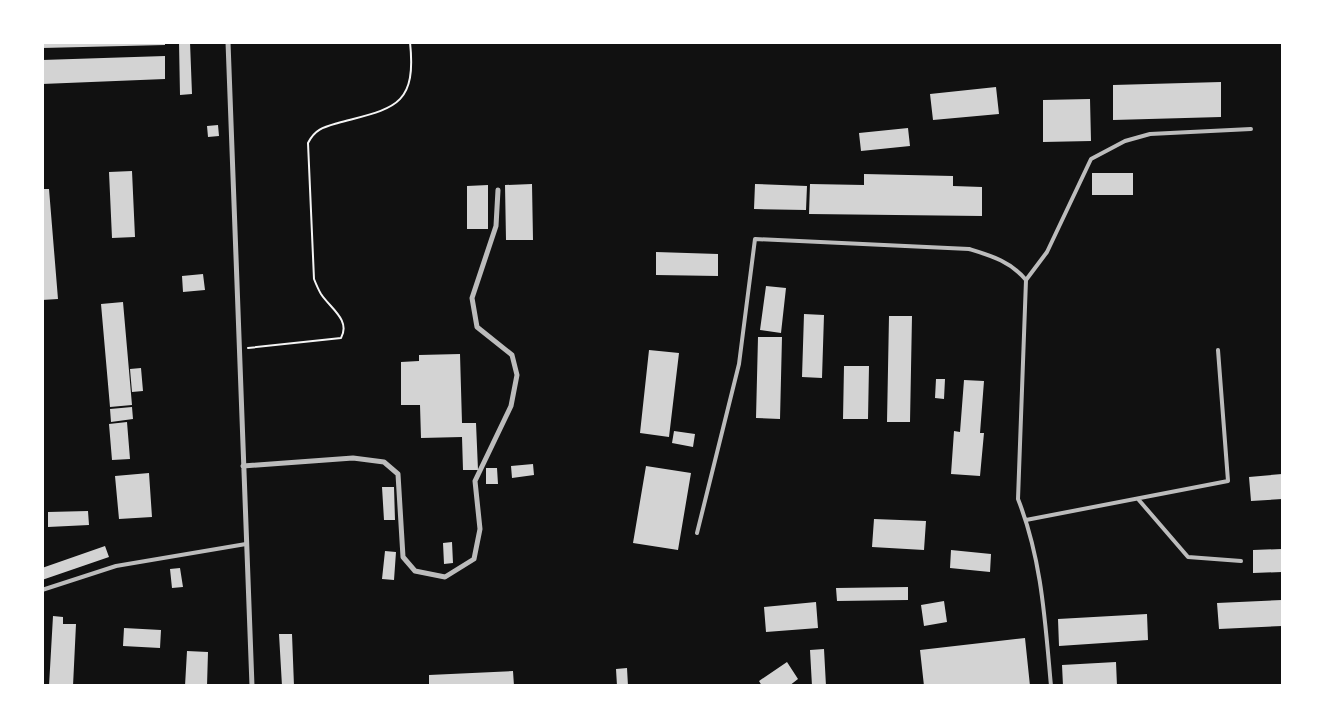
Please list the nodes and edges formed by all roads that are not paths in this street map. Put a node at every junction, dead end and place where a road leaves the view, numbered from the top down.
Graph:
1 (228, 42) edge
2 (1251, 129) dead end
3 (498, 190) dead end
4 (1026, 280) junction
5 (1218, 350) dead end
6 (243, 466) junction
7 (1138, 499) junction
8 (1026, 520) junction
9 (697, 533) dead end
10 (246, 544) junction
11 (1241, 561) dead end
12 (42, 590) edge
13 (252, 686) edge
14 (1051, 686) edge

1 - 6 street
2 - 4 lane
3 - 6 street
4 - 8 lane
4 - 9 lane
5 - 7 lane
6 - 10 street
7 - 8 lane
7 - 11 lane
8 - 14 lane
10 - 12 lane
10 - 13 street

